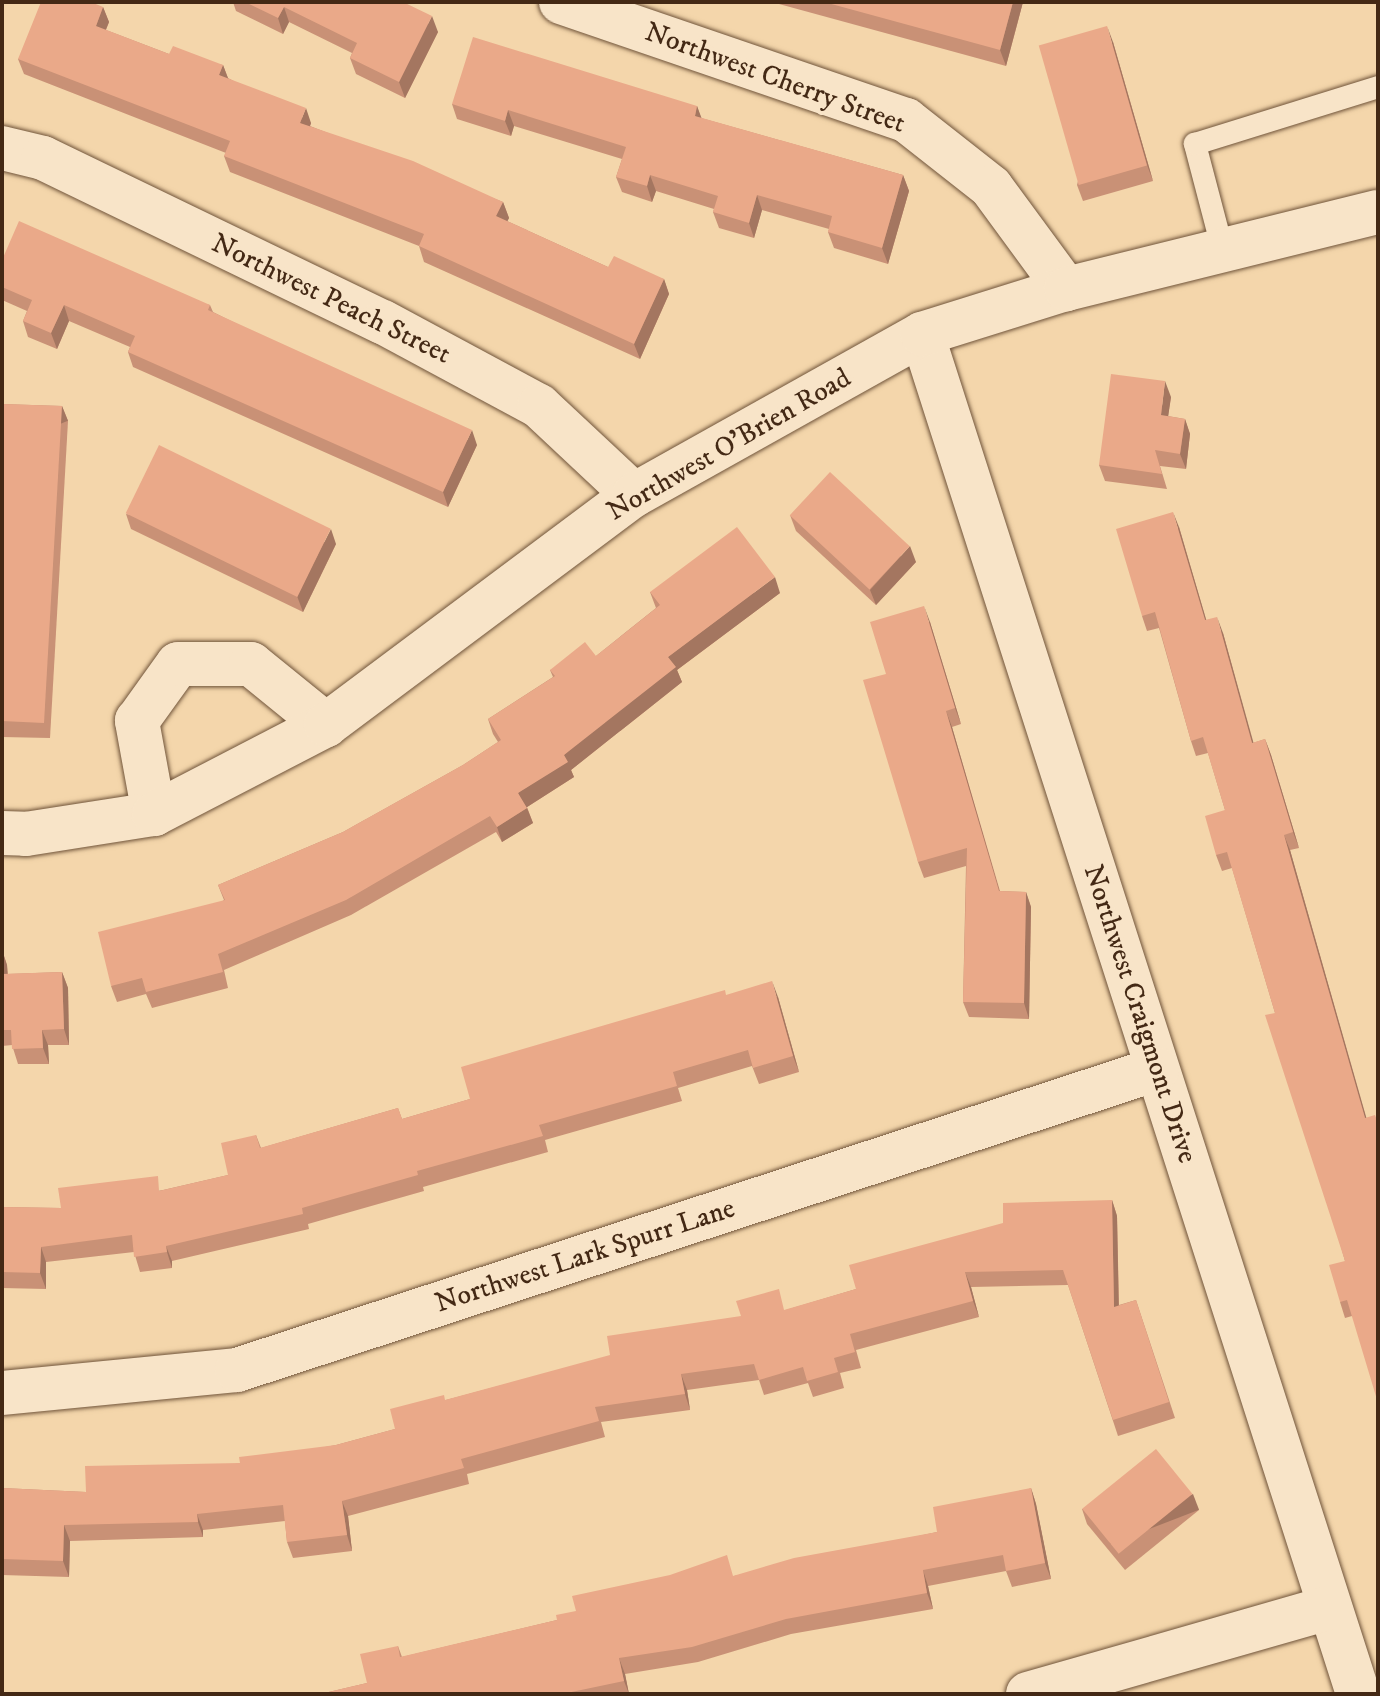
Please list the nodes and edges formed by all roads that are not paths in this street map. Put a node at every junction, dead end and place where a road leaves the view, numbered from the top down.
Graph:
1 (561, 2) edge
2 (1378, 87) edge
3 (2, 148) edge
4 (1378, 212) edge
5 (1223, 251) junction
6 (1066, 289) junction
7 (922, 334) junction
8 (634, 495) junction
9 (326, 725) junction
10 (154, 814) junction
11 (2, 833) edge
12 (1157, 1069) junction
13 (2, 1393) edge
14 (1328, 1608) junction
15 (1028, 1694) edge
16 (1358, 1694) edge

1 - 6 street, Northwest Cherry Street
2 - 5 lane
3 - 8 street, Northwest Peach Street
4 - 5 street, Northwest O'Brien Road
5 - 6 street, Northwest O'Brien Road
6 - 7 street, Northwest O'Brien Road
7 - 8 street, Northwest O'Brien Road
7 - 12 street, Northwest Craigmont Drive
8 - 9 street, Northwest O'Brien Road
9 - 10 street, Northwest O'Brien Road
9 - 10 street
10 - 11 street, Northwest O'Brien Road
12 - 13 street, Northwest Lark Spurr Lane
12 - 14 street, Northwest Craigmont Drive
14 - 15 street
14 - 16 street, Northwest Craigmont Drive

